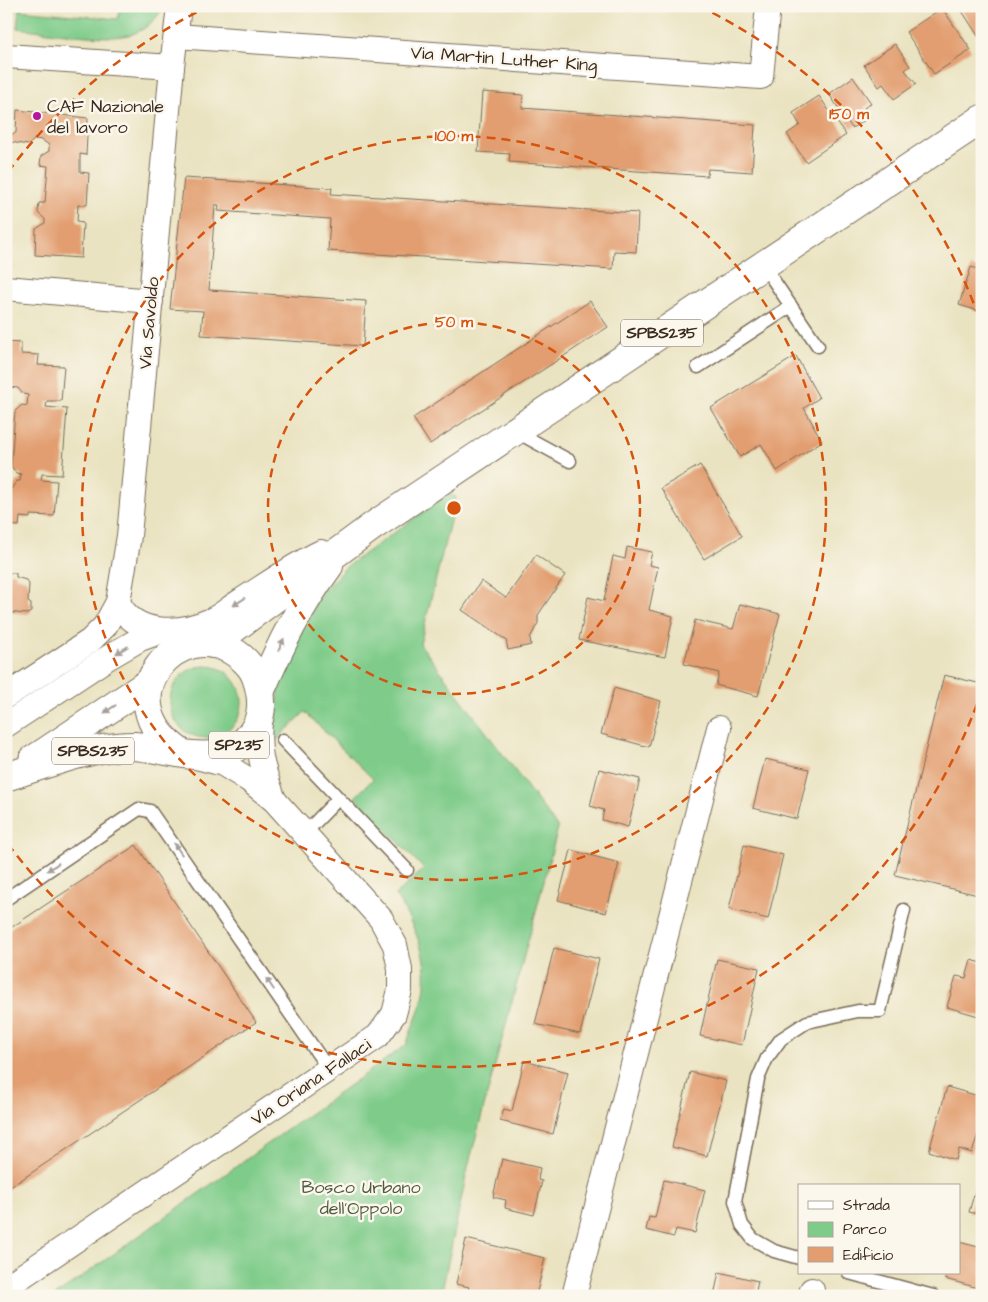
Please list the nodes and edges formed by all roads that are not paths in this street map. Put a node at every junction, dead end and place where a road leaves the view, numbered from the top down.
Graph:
1 (180, 6) edge
2 (768, 6) edge
3 (176, 36) junction
4 (6, 56) edge
5 (172, 67) junction
6 (982, 119) edge
7 (763, 265) junction
8 (6, 288) edge
9 (151, 301) junction
10 (791, 306) junction
11 (818, 346) dead end
12 (698, 367) dead end
13 (515, 431) junction
14 (570, 461) dead end
15 (373, 526) junction
16 (343, 547) junction
17 (120, 578) junction
18 (118, 602) junction
19 (166, 630) junction
20 (213, 644) junction
21 (6, 678) edge
22 (150, 682) junction
23 (6, 696) edge
24 (261, 700) junction
25 (6, 725) edge
26 (719, 728) dead end
27 (283, 740) dead end
28 (185, 754) junction
29 (7, 776) edge
30 (338, 799) junction
31 (274, 800) junction
32 (304, 834) junction
33 (407, 870) dead end
34 (6, 899) edge
35 (904, 910) dead end
36 (329, 1070) junction
37 (798, 1258) edge
38 (853, 1274) edge
39 (6, 1287) edge
40 (574, 1296) edge
41 (933, 1296) edge

1 - 3 street, Via Savoldo
2 - 3 street, Via Martin Luther King
3 - 5 street, Via Savoldo
4 - 5 street
5 - 9 street, Via Savoldo
6 - 7 main road, SPBS235
7 - 10 lane
7 - 13 main road, SPBS235
8 - 9 street
9 - 17 street, Via Savoldo
10 - 11 lane
10 - 12 lane
13 - 14 lane
13 - 15 main road, SPBS235
15 - 16 main road, SPBS235
15 -> 19 street
16 - 20 main road, SPBS235
24 -> 16 main road, SPBS235
17 - 18 street
17 - 21 street
18 - 19 street
18 - 23 street
19 -> 25 street
20 - 22 main road
20 - 24 main road
22 - 28 main road
22 -> 29 main road, SPBS235
24 - 28 main road, SP235
24 - 31 street, Via Oriana Fallaci
26 - 40 street
27 - 30 lane
28 - 29 main road, SPBS235
28 - 31 street, Via Oriana Fallaci
30 - 32 lane
30 - 33 lane
31 - 32 street, Via Oriana Fallaci
32 - 36 street, Via Oriana Fallaci
36 -> 34 lane
35 - 37 lane
36 - 39 street, Via Oriana Fallaci
38 - 41 lane

